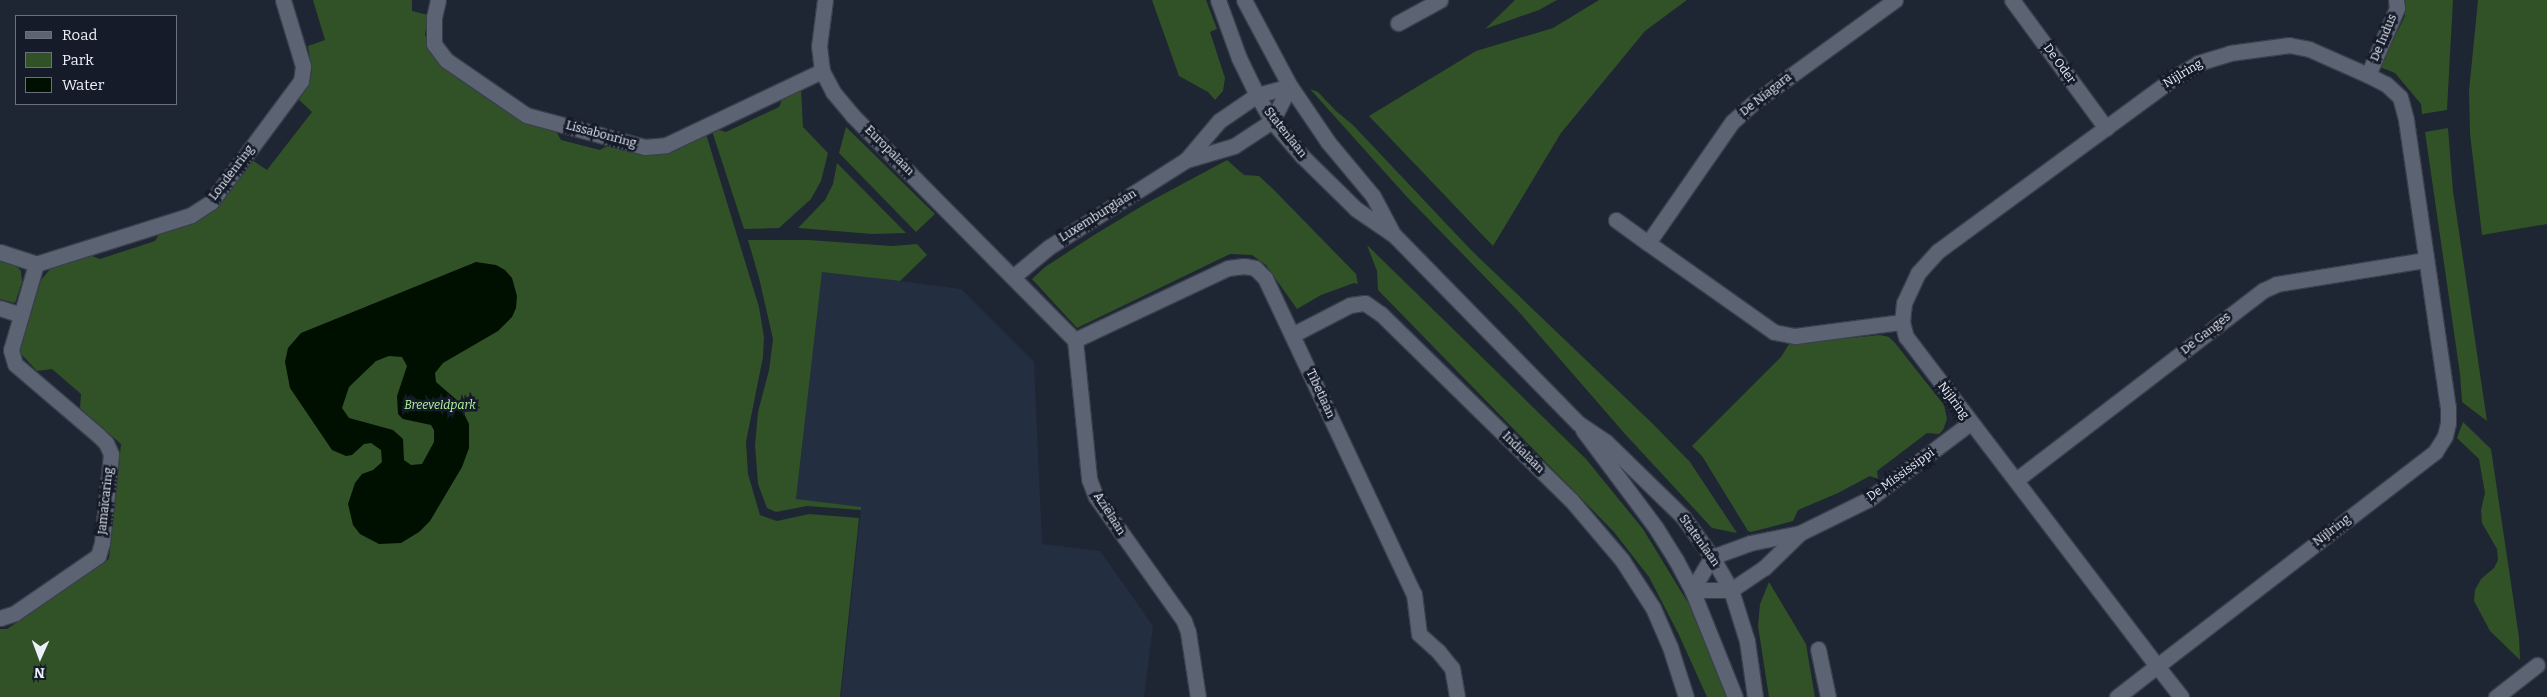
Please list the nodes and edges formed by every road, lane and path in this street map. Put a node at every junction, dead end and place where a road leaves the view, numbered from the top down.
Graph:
1 (283, 0) edge
2 (438, 0) edge
3 (825, 0) edge
4 (1218, 0) edge
5 (1244, 0) edge
6 (1440, 0) edge
7 (1895, 0) edge
8 (2012, 0) edge
9 (2396, 0) edge
10 (1398, 23) dead end
11 (822, 71) junction
12 (2368, 75) junction
13 (1290, 86) junction
14 (1257, 95) junction
15 (1272, 121) junction
16 (2106, 128) junction
17 (1186, 160) junction
18 (1616, 220) dead end
19 (1394, 235) junction
20 (1648, 243) junction
21 (0, 252) edge
22 (2426, 260) junction
23 (36, 264) junction
24 (1014, 276) junction
25 (0, 308) edge
26 (21, 315) junction
27 (1902, 322) junction
28 (1292, 335) junction
29 (1075, 340) junction
30 (1578, 423) junction
31 (1970, 423) junction
32 (2016, 480) junction
33 (1800, 533) junction
34 (1712, 557) junction
35 (1692, 590) junction
36 (1731, 590) junction
37 (0, 618) edge
38 (1818, 649) dead end
39 (2537, 665) dead end
40 (2157, 666) junction
41 (1198, 697) edge
42 (1457, 697) edge
43 (1686, 697) edge
44 (1735, 697) edge
45 (1755, 697) edge
46 (1828, 697) edge
47 (2117, 697) edge
48 (2181, 697) edge
49 (2496, 697) edge

1 - 23 street, Londenring
2 - 11 street, Lissabonring
3 - 11 street, Europalaan
4 - 14 street, Statenlaan
5 - 13 street, Statenlaan
6 - 10 street
7 - 20 street, De Niagara
8 - 16 street, De Oder
9 - 12 street, De Indus
11 - 24 street, Europalaan
12 - 16 street, Nijlring
12 - 22 street, Nijlring
13 - 14 street, Luxemburglaan
13 - 15 street, Luxemburglaan
13 - 19 street, Statenlaan
14 - 15 street, Statenlaan
14 - 17 street, Luxemburglaan
15 - 17 street, Luxemburglaan
15 - 19 street, Statenlaan
16 - 27 street, Nijlring
17 - 24 street, Luxemburglaan
18 - 20 street
19 - 30 street, Statenlaan
20 - 27 street
21 - 23 street
22 - 32 street, De Ganges
22 - 40 street, Nijlring
23 - 26 street, Jamaïcaring
24 - 29 street
25 - 26 street
26 - 37 street, Jamaïcaring
27 - 31 street, Nijlring
28 - 29 street, Tibetlaan
28 - 42 street, Tibetlaan
28 - 43 street, Indialaan
29 - 41 street, Aziëlaan
30 - 34 street, Statenlaan
30 - 35 street, Statenlaan
31 - 32 street, Nijlring
31 - 33 street, De Mississippi
32 - 40 street, Nijlring
33 - 34 street, De Mississippi
33 - 36 street, De Mississippi
34 - 35 street
34 - 36 street, Statenlaan
35 - 36 street
35 - 44 street, Statenlaan
36 - 45 street, Statenlaan
38 - 46 street
39 - 49 street
40 - 47 street
40 - 48 street

